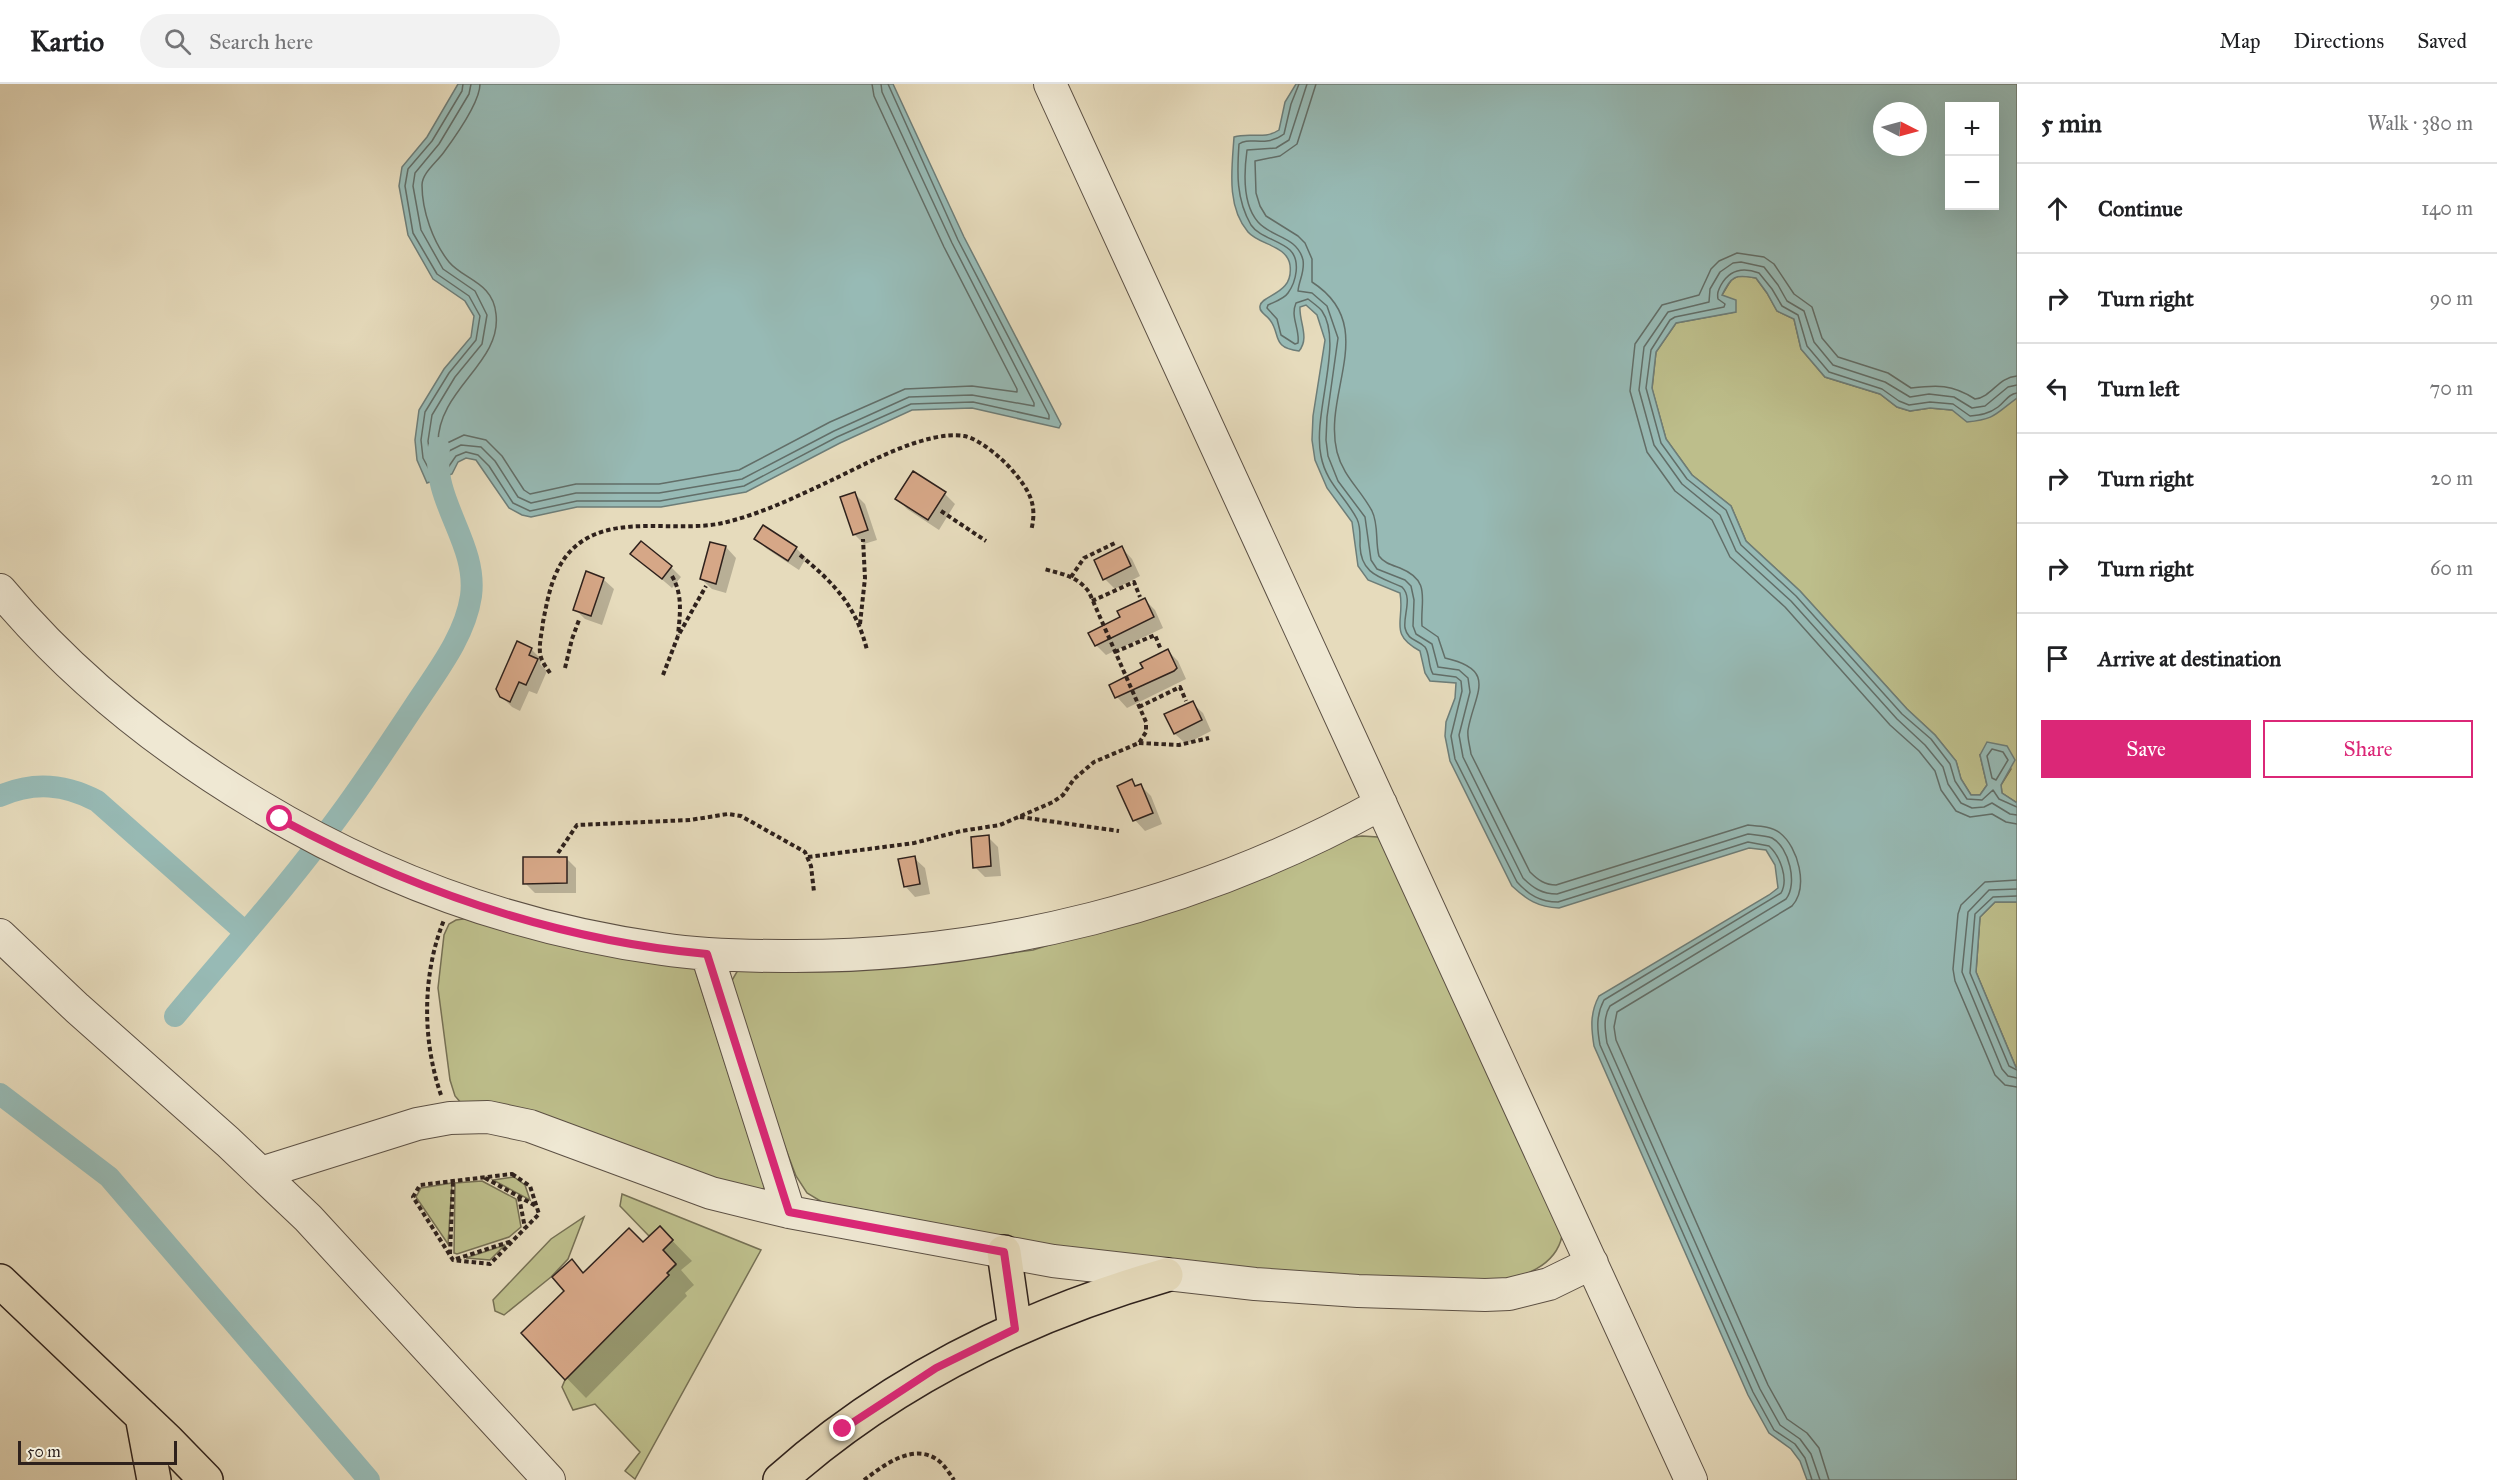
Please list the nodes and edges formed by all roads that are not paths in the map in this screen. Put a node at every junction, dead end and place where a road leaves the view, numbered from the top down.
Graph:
1 (1050, 84) edge
2 (0, 590) edge
3 (1381, 804) junction
4 (0, 935) edge
5 (707, 954) junction
6 (261, 1173) junction
7 (789, 1212) junction
8 (1004, 1252) junction
9 (1592, 1263) junction
10 (1166, 1275) junction
11 (0, 1281) edge
12 (1015, 1329) junction
13 (142, 1416) junction
14 (202, 1478) edge
15 (153, 1480) edge
16 (549, 1480) edge
17 (780, 1480) edge
18 (1691, 1480) edge

1 - 3 street
2 - 5 street
3 - 5 street
3 - 9 street
4 - 6 street
5 - 7 street
6 - 7 street
6 - 16 street
7 - 8 street
8 - 10 street
8 - 12 main road
9 - 10 street
9 - 18 street
10 - 12 main road
11 - 13 main road
12 - 17 main road
13 - 14 main road
13 - 15 main road

